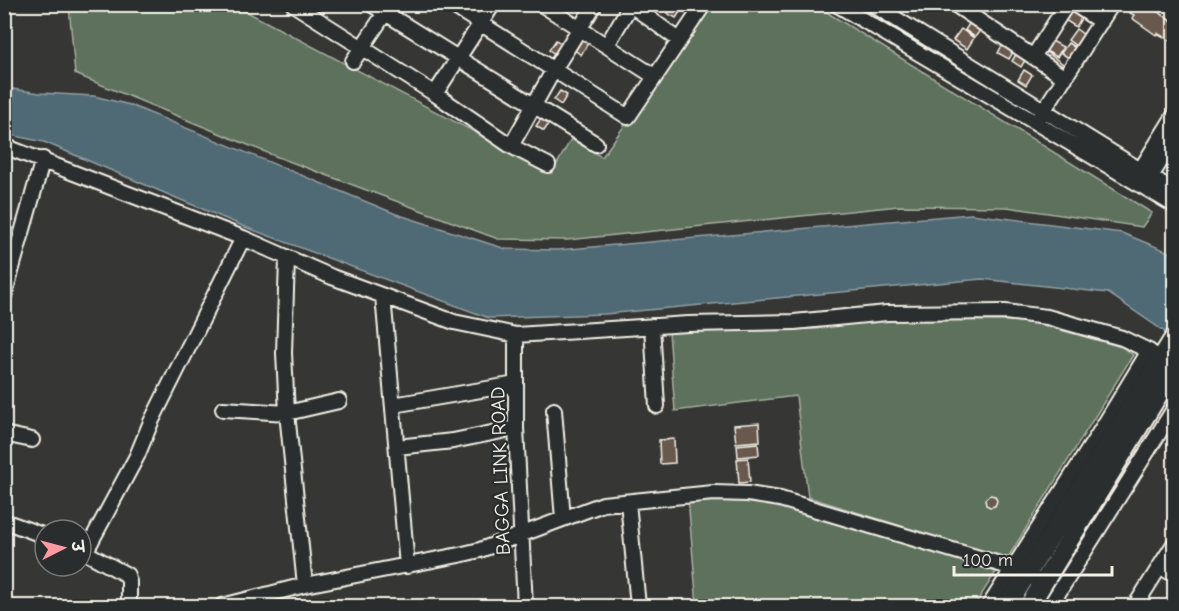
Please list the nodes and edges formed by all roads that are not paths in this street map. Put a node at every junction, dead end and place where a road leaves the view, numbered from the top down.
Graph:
1 (293, 4) edge
2 (371, 4) edge
3 (450, 4) edge
4 (493, 4) edge
5 (541, 4) edge
6 (595, 4) edge
7 (704, 4) edge
8 (836, 4) edge
9 (954, 4) edge
10 (1067, 4) edge
11 (1074, 4) edge
12 (1112, 4) edge
13 (631, 5) edge
14 (875, 5) edge
15 (388, 9) edge
16 (1101, 22) junction
17 (480, 24) junction
18 (866, 24) junction
19 (580, 28) junction
20 (679, 40) junction
21 (607, 45) junction
22 (362, 49) junction
23 (1033, 57) junction
24 (459, 58) junction
25 (353, 61) dead end
26 (553, 71) junction
27 (654, 76) junction
28 (1065, 78) junction
29 (435, 94) junction
30 (533, 105) junction
31 (1044, 110) junction
32 (1174, 116) edge
33 (1035, 123) junction
34 (1174, 139) edge
35 (596, 144) dead end
36 (4, 146) edge
37 (511, 146) junction
38 (43, 159) junction
39 (549, 165) dead end
40 (1142, 179) junction
41 (1174, 191) edge
42 (1174, 205) edge
43 (243, 238) junction
44 (287, 259) junction
45 (4, 296) edge
46 (383, 296) junction
47 (652, 326) junction
48 (516, 335) junction
49 (1167, 362) edge
50 (516, 384) junction
51 (339, 401) dead end
52 (393, 405) junction
53 (657, 406) dead end
54 (223, 409) dead end
55 (1174, 409) edge
56 (554, 410) dead end
57 (287, 413) junction
58 (516, 428) junction
59 (4, 434) edge
60 (32, 440) dead end
61 (397, 447) junction
62 (628, 502) junction
63 (563, 519) junction
64 (4, 521) edge
65 (33, 532) edge
66 (93, 534) edge
67 (520, 534) junction
68 (1174, 544) edge
69 (93, 556) edge
70 (407, 566) junction
71 (1160, 566) junction
72 (1028, 575) junction
73 (1174, 575) edge
74 (305, 585) junction
75 (129, 606) edge
76 (222, 606) edge
77 (525, 606) edge
78 (638, 606) edge
79 (989, 606) edge
80 (1007, 606) edge
81 (1029, 606) edge
82 (1050, 606) edge
83 (1135, 606) edge

1 - 22 street
2 - 15 street
3 - 17 street
4 - 17 street
5 - 19 street
6 - 19 street
7 - 20 street
8 - 18 street
9 - 23 street
10 - 23 street
11 - 16 street
12 - 16 street
13 - 20 street
13 - 21 street
14 - 18 street
14 - 31 street
15 - 22 street
15 - 24 street
16 - 28 street
17 - 24 street
17 - 26 street
18 - 33 street
19 - 21 street
19 - 26 street
20 - 27 street
21 - 27 street
22 - 25 street
22 - 29 street
23 - 28 street
24 - 29 street
24 - 30 street
26 - 27 street
26 - 30 street
28 - 31 street
29 - 37 street
30 - 35 street
30 - 37 street
31 - 33 street
31 - 40 street
32 - 40 street
33 - 40 street
34 - 40 street
36 - 38 street
37 - 39 street
38 - 43 street
38 - 45 street
40 - 41 street
40 - 42 street
43 - 44 street
43 - 66 street
44 - 46 street
44 - 57 street
46 - 48 street
46 - 52 street
47 - 48 street
47 - 49 street
47 - 53 street
48 - 50 street, BAGGA LINK ROAD
49 - 72 main road
49 - 72 street
50 - 52 street
50 - 58 street, BAGGA LINK ROAD
51 - 57 street
52 - 61 street
54 - 57 street
55 - 82 street
56 - 63 street
57 - 74 street
58 - 61 street
58 - 67 street, BAGGA LINK ROAD
59 - 60 street
61 - 70 street
62 - 63 street
62 - 72 street
62 - 78 street
63 - 67 street
64 - 65 street
67 - 70 street
67 - 77 street, BAGGA LINK ROAD
68 - 71 street
69 - 75 street
70 - 74 street
71 - 73 street
71 - 83 street
72 - 79 street
72 - 80 main road
72 - 81 main road
74 - 76 street

